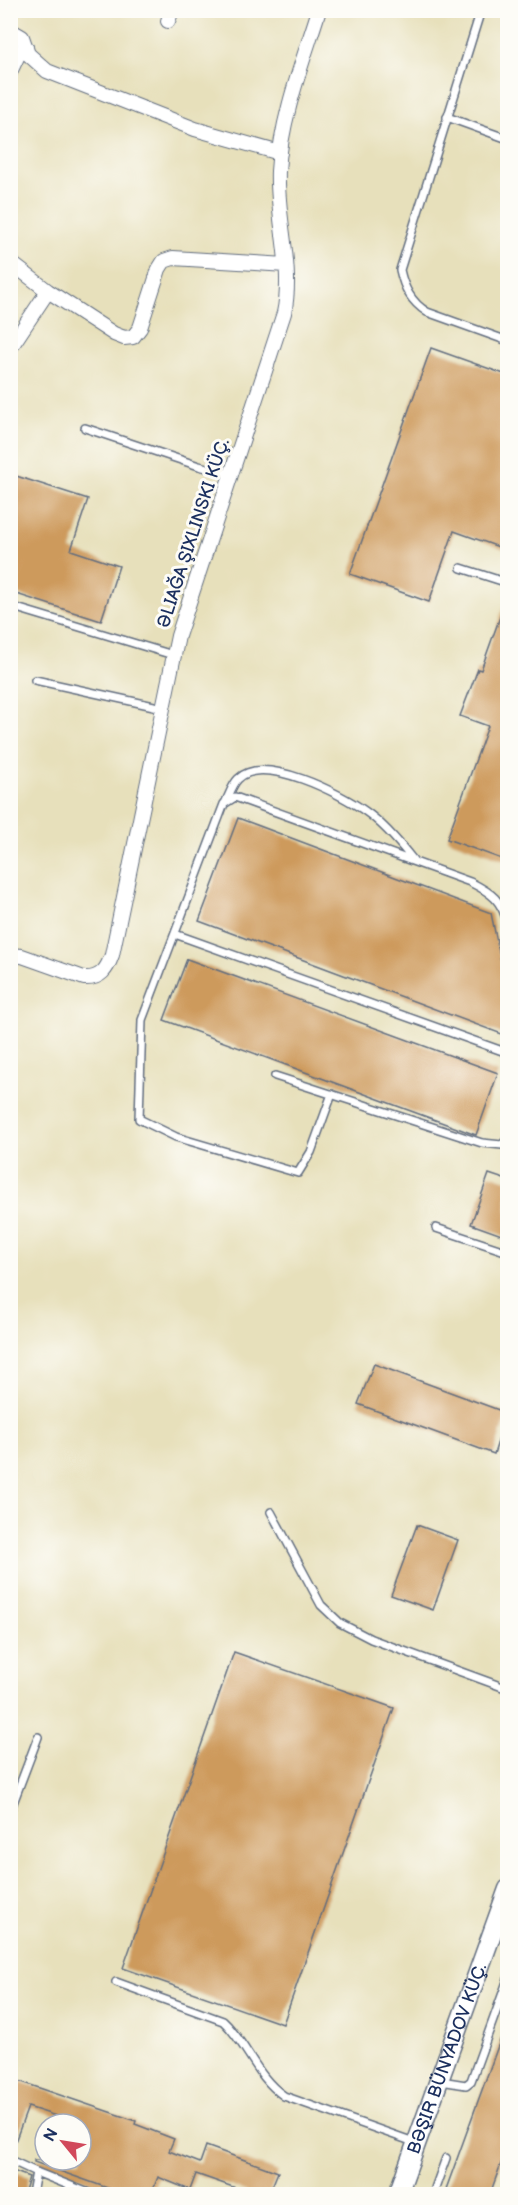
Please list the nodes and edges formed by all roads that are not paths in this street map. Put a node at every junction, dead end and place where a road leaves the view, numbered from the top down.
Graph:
1 (319, 10) edge
2 (481, 10) edge
3 (10, 30) edge
4 (26, 47) junction
5 (10, 72) edge
6 (447, 117) junction
7 (507, 139) edge
8 (280, 153) junction
9 (10, 262) edge
10 (286, 265) junction
11 (48, 291) junction
12 (507, 341) edge
13 (10, 348) edge
14 (85, 428) dead end
15 (230, 474) junction
16 (461, 568) dead end
17 (507, 583) edge
18 (10, 606) edge
19 (173, 655) junction
20 (35, 680) dead end
21 (163, 708) junction
22 (225, 804) junction
23 (415, 862) junction
24 (507, 925) edge
25 (175, 934) junction
26 (10, 955) edge
27 (507, 1053) edge
28 (275, 1076) dead end
29 (332, 1094) junction
30 (507, 1138) edge
31 (436, 1228) dead end
32 (507, 1252) edge
33 (507, 1462) edge
34 (507, 1466) edge
35 (271, 1512) dead end
36 (507, 1689) edge
37 (38, 1737) dead end
38 (10, 1811) edge
39 (507, 1889) edge
40 (507, 1978) edge
41 (116, 1982) dead end
42 (439, 2080) junction
43 (417, 2142) junction
44 (446, 2158) dead end
45 (10, 2160) edge
46 (33, 2171) edge
47 (36, 2172) joint
48 (32, 2194) edge
49 (91, 2194) edge
50 (398, 2194) edge
51 (433, 2194) edge

1 - 8 street
2 - 6 lane
3 - 4 street
4 - 5 street
4 - 8 street
6 - 7 lane
6 - 12 lane
8 - 10 street
9 - 11 street
10 - 11 street
10 - 15 street
11 - 13 street
14 - 15 lane
15 - 19 street
16 - 17 lane
18 - 19 lane
19 - 21 street
20 - 21 lane
21 - 26 street
22 - 23 lane
22 - 23 lane
22 - 25 lane
23 - 24 lane
25 - 27 lane
25 - 29 lane
28 - 29 lane
29 - 30 lane
31 - 32 lane
33 - 34 lane
35 - 36 lane
37 - 38 lane
39 - 42 street, BƏŞIR BÜNYADOV KÜÇ.
40 - 42 lane
41 - 43 lane
42 - 43 street, BƏŞIR BÜNYADOV KÜÇ.
43 - 50 street, BƏŞIR BÜNYADOV KÜÇ.
44 - 51 lane
45 - 46 lane
47 - 48 lane
47 - 49 lane

